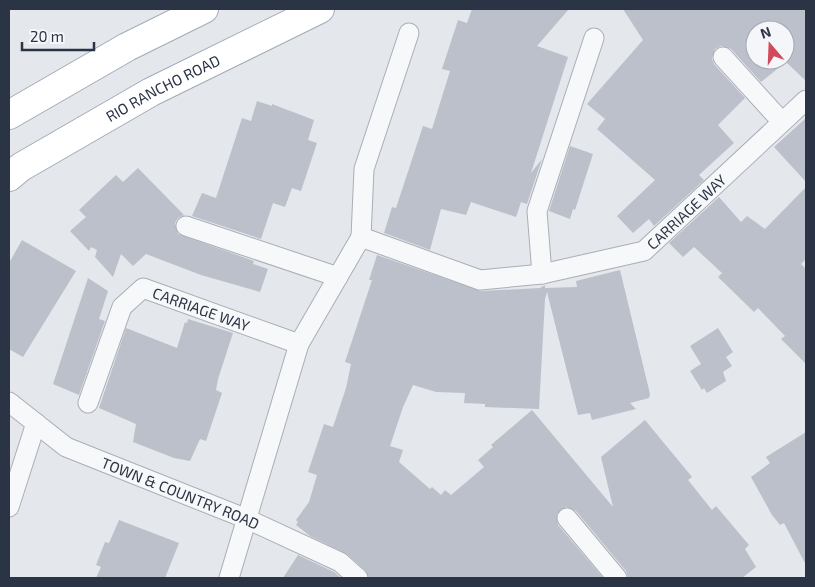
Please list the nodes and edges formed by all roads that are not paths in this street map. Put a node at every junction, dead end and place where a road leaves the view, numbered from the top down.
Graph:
1 (204, 9) edge
2 (320, 9) edge
3 (409, 33) dead end
4 (594, 38) dead end
5 (723, 56) dead end
6 (806, 100) edge
7 (9, 115) edge
8 (782, 122) junction
9 (9, 177) edge
10 (186, 226) dead end
11 (361, 237) junction
12 (542, 274) junction
13 (338, 277) junction
14 (299, 344) junction
15 (9, 402) edge
16 (88, 403) dead end
17 (36, 423) junction
18 (9, 506) edge
19 (567, 518) dead end
20 (247, 520) junction
21 (229, 578) edge
22 (358, 578) edge
23 (617, 578) edge

1 - 7 main road
2 - 9 main road, RIO RANCHO ROAD
3 - 11 street
4 - 12 street
5 - 8 street
6 - 8 street, CARRIAGE WAY
8 - 12 street, CARRIAGE WAY
10 - 13 street
11 - 12 street, CARRIAGE WAY
11 - 13 street
13 - 14 street
14 - 16 street, CARRIAGE WAY
14 - 20 street
15 - 17 street, TOWN & COUNTRY ROAD
17 - 18 street
17 - 20 street, TOWN & COUNTRY ROAD
19 - 23 street
20 - 21 street
20 - 22 street, TOWN & COUNTRY ROAD

